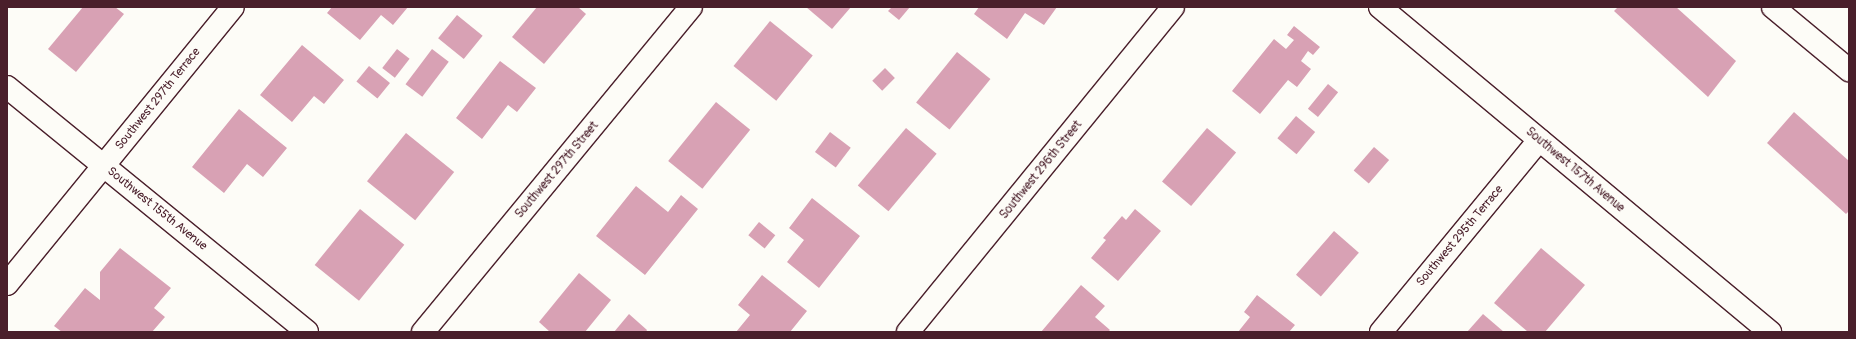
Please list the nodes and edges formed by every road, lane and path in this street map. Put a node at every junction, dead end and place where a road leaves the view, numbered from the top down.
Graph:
1 (233, 7) edge
2 (691, 7) edge
3 (1173, 7) edge
4 (1380, 7) edge
5 (1773, 7) edge
6 (1849, 70) edge
7 (7, 87) edge
8 (1539, 140) junction
9 (104, 166) junction
10 (7, 284) edge
11 (307, 332) edge
12 (423, 332) edge
13 (908, 332) edge
14 (1381, 332) edge
15 (1770, 332) edge

1 - 9 street, Southwest 297th Terrace
2 - 12 street, Southwest 297th Street
3 - 13 street, Southwest 296th Street
4 - 8 street, Southwest 157th Avenue
5 - 6 street
7 - 9 street, Southwest 155th Avenue
8 - 14 street, Southwest 295th Terrace
8 - 15 street, Southwest 157th Avenue
9 - 10 street, Southwest 297th Terrace
9 - 11 street, Southwest 155th Avenue

